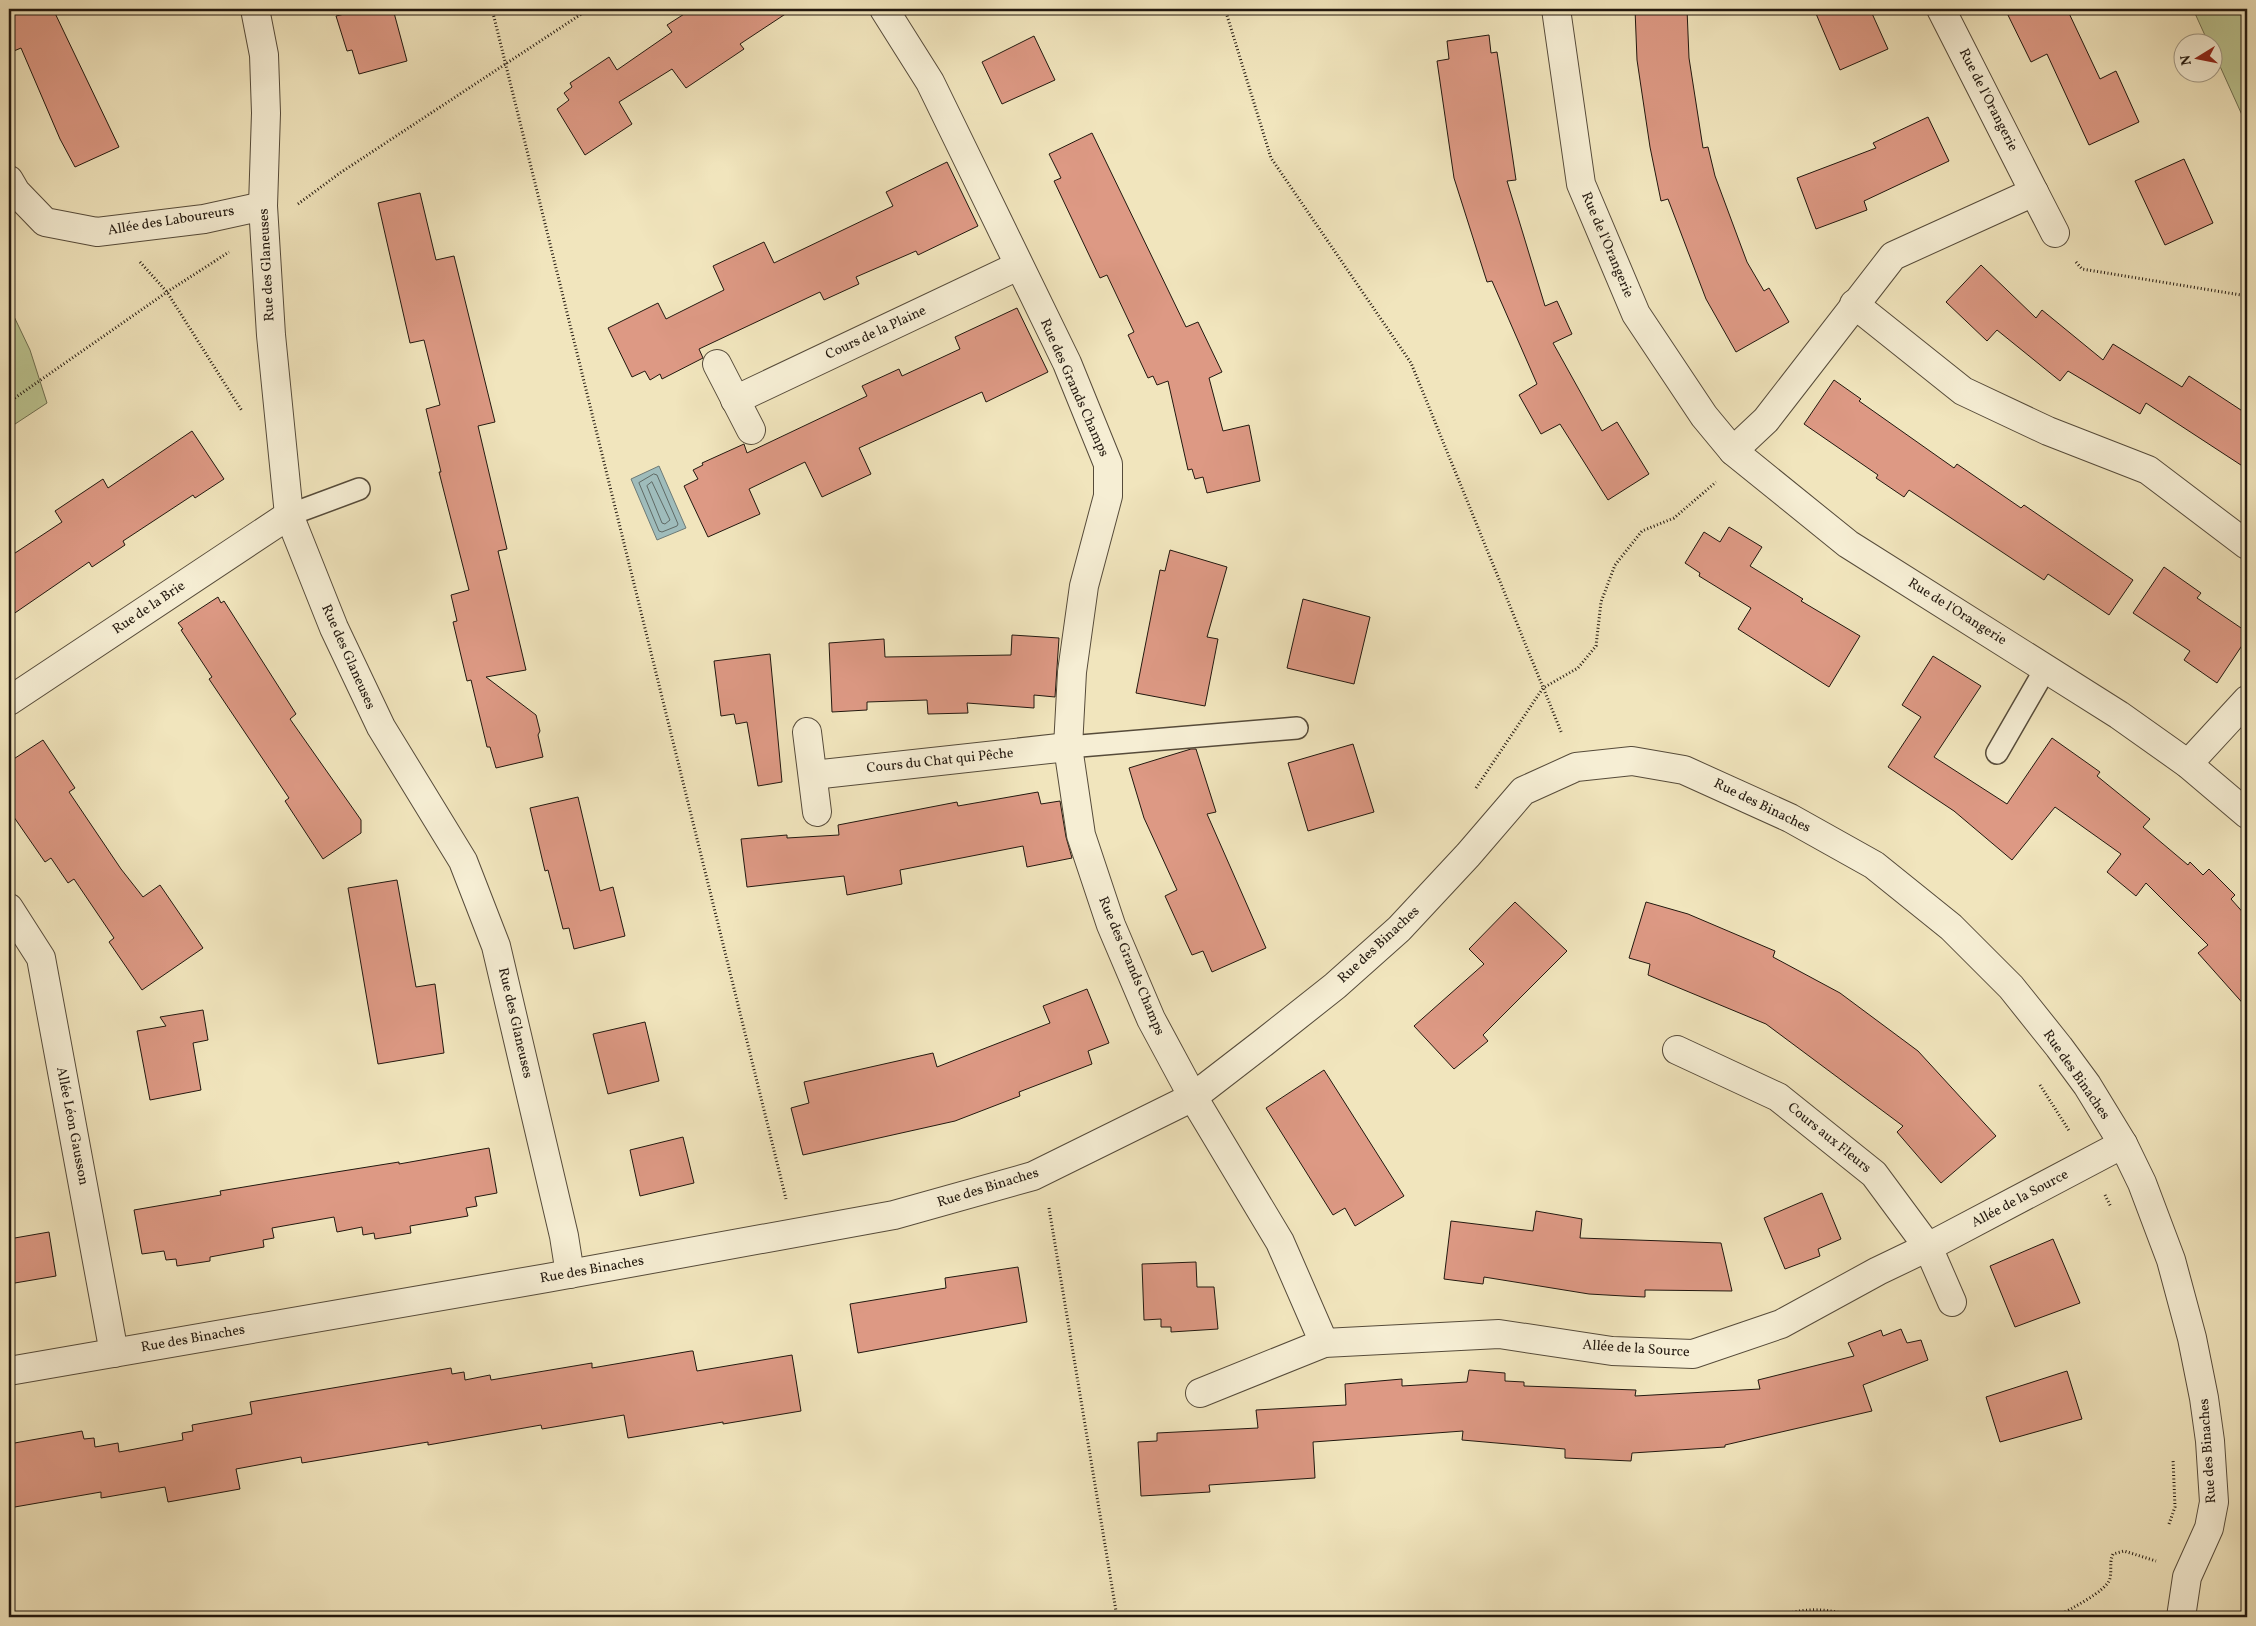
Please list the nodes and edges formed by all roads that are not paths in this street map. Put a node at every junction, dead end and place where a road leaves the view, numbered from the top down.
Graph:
1 (255, 9) edge
2 (884, 9) edge
3 (1556, 9) edge
4 (1941, 9) edge
5 (9, 180) edge
6 (2034, 192) junction
7 (264, 218) junction
8 (2055, 233) road end
9 (1018, 266) junction
10 (1854, 304) junction
11 (717, 364) dead end
12 (735, 400) junction
13 (751, 430) dead end
14 (1733, 451) junction
15 (358, 489) dead end
16 (289, 515) junction
17 (2247, 545) edge
18 (2046, 668) junction
19 (2247, 700) edge
20 (9, 702) edge
21 (1297, 728) dead end
22 (807, 732) dead end
23 (1068, 747) junction
24 (1997, 753) dead end
25 (2188, 764) junction
26 (813, 775) junction
27 (817, 812) dead end
28 (2247, 814) edge
29 (9, 908) edge
30 (1677, 1050) dead end
31 (1193, 1097) junction
32 (2122, 1144) junction
33 (1928, 1247) junction
34 (570, 1274) junction
35 (1952, 1302) dead end
36 (1324, 1343) junction
37 (114, 1353) junction
38 (9, 1371) edge
39 (1200, 1392) dead end
40 (2181, 1617) edge

1 - 7 street, Rue des Glaneuses
2 - 9 street, Rue des Grands Champs
3 - 14 street, Rue de l'Orangerie
4 - 6 street, Rue de l'Orangerie
5 - 7 street, Allée des Laboureurs
6 - 8 street, Rue de l'Orangerie
6 - 10 street
7 - 16 street, Rue des Glaneuses
9 - 12 street, Cours de la Plaine
9 - 23 street, Rue des Grands Champs
10 - 14 street
10 - 17 street
11 - 12 street
12 - 13 street
14 - 18 street, Rue de l'Orangerie
15 - 16 lane
16 - 20 street, Rue de la Brie
16 - 34 street, Rue des Glaneuses
18 - 24 lane
18 - 25 street, Rue de l'Orangerie
19 - 25 street
21 - 23 lane
22 - 26 street
23 - 26 street, Cours du Chat qui Pêche
23 - 31 street, Rue des Grands Champs
25 - 28 street, Rue de l'Orangerie
26 - 27 street
29 - 37 street, Allée Léon Gausson
30 - 33 street, Cours aux Fleurs
31 - 32 street, Rue des Binaches
31 - 34 street, Rue des Binaches
31 - 36 street, Rue des Grands Champs
32 - 33 street, Allée de la Source
32 - 40 street, Rue des Binaches
33 - 35 street, Cours aux Fleurs
33 - 36 street, Allée de la Source
34 - 37 street, Rue des Binaches
36 - 39 street, Allée de la Source
37 - 38 street, Rue des Binaches

